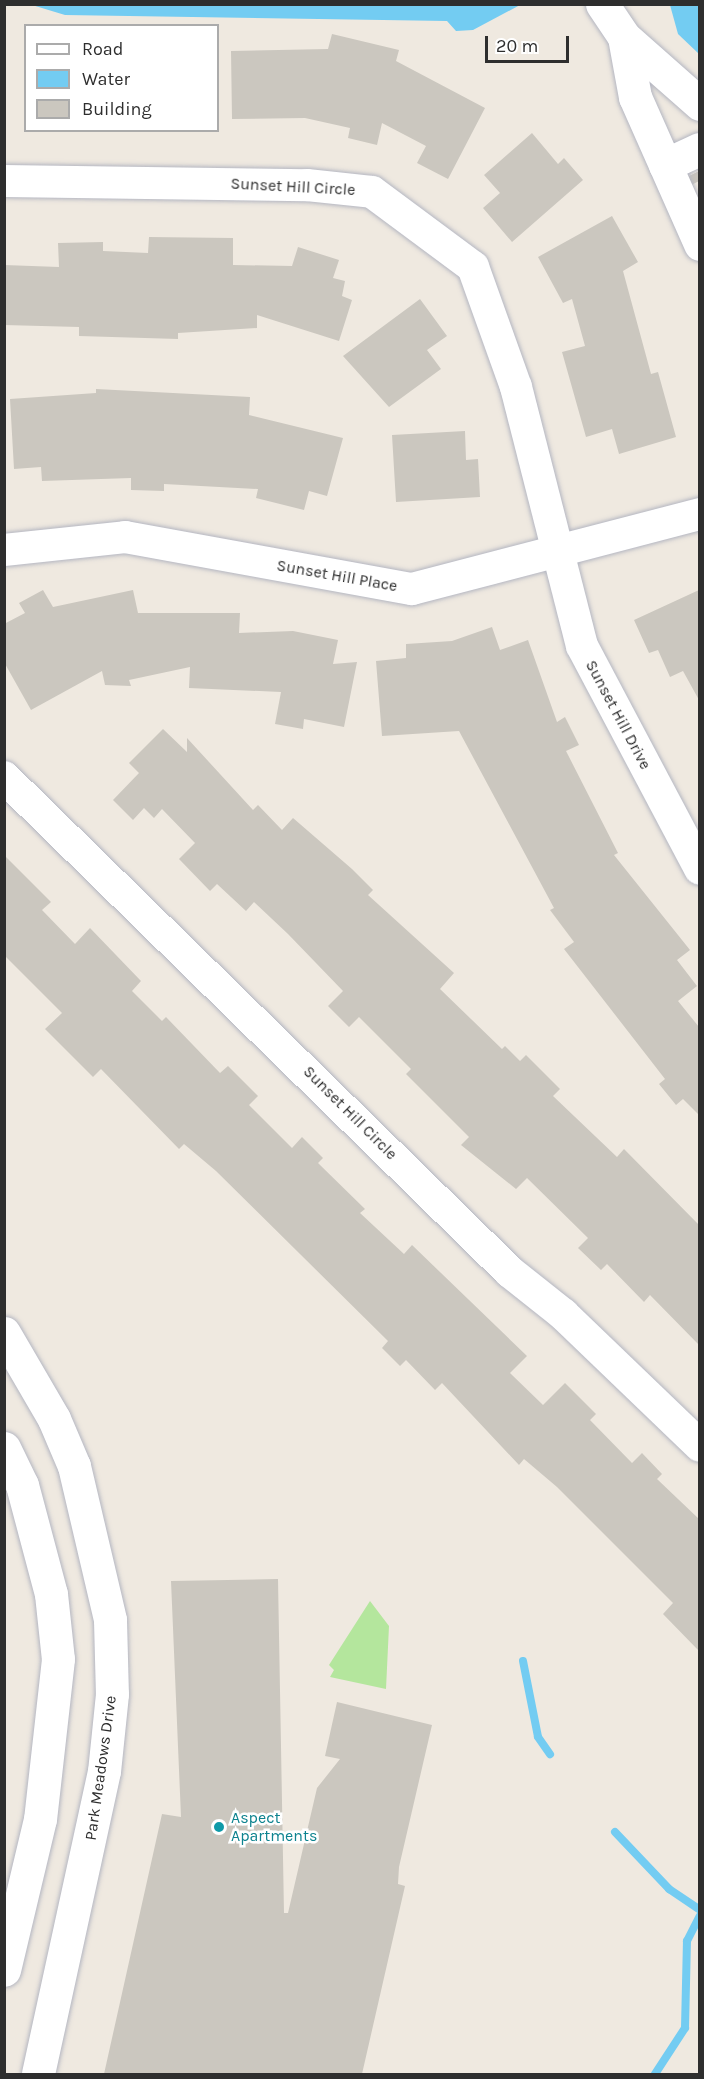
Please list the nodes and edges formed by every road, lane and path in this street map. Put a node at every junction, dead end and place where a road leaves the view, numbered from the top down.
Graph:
1 (602, 4) edge
2 (624, 37) junction
3 (699, 104) edge
4 (687, 160) edge
5 (4, 181) edge
6 (699, 244) edge
7 (699, 514) edge
8 (4, 550) edge
9 (559, 553) junction
10 (4, 777) edge
11 (699, 869) edge
12 (4, 1333) edge
13 (699, 1446) edge
14 (4, 1448) edge
15 (4, 1970) edge
16 (38, 2074) edge

1 - 2 main road
2 - 3 main road
2 - 4 main road
4 - 6 main road
5 - 9 street, Sunset Hill Circle
7 - 9 street, Sunset Hill Place
8 - 9 street, Sunset Hill Place
9 - 11 street, Sunset Hill Drive
10 - 13 street, Sunset Hill Circle
12 - 16 main road, Park Meadows Drive
14 - 15 main road

